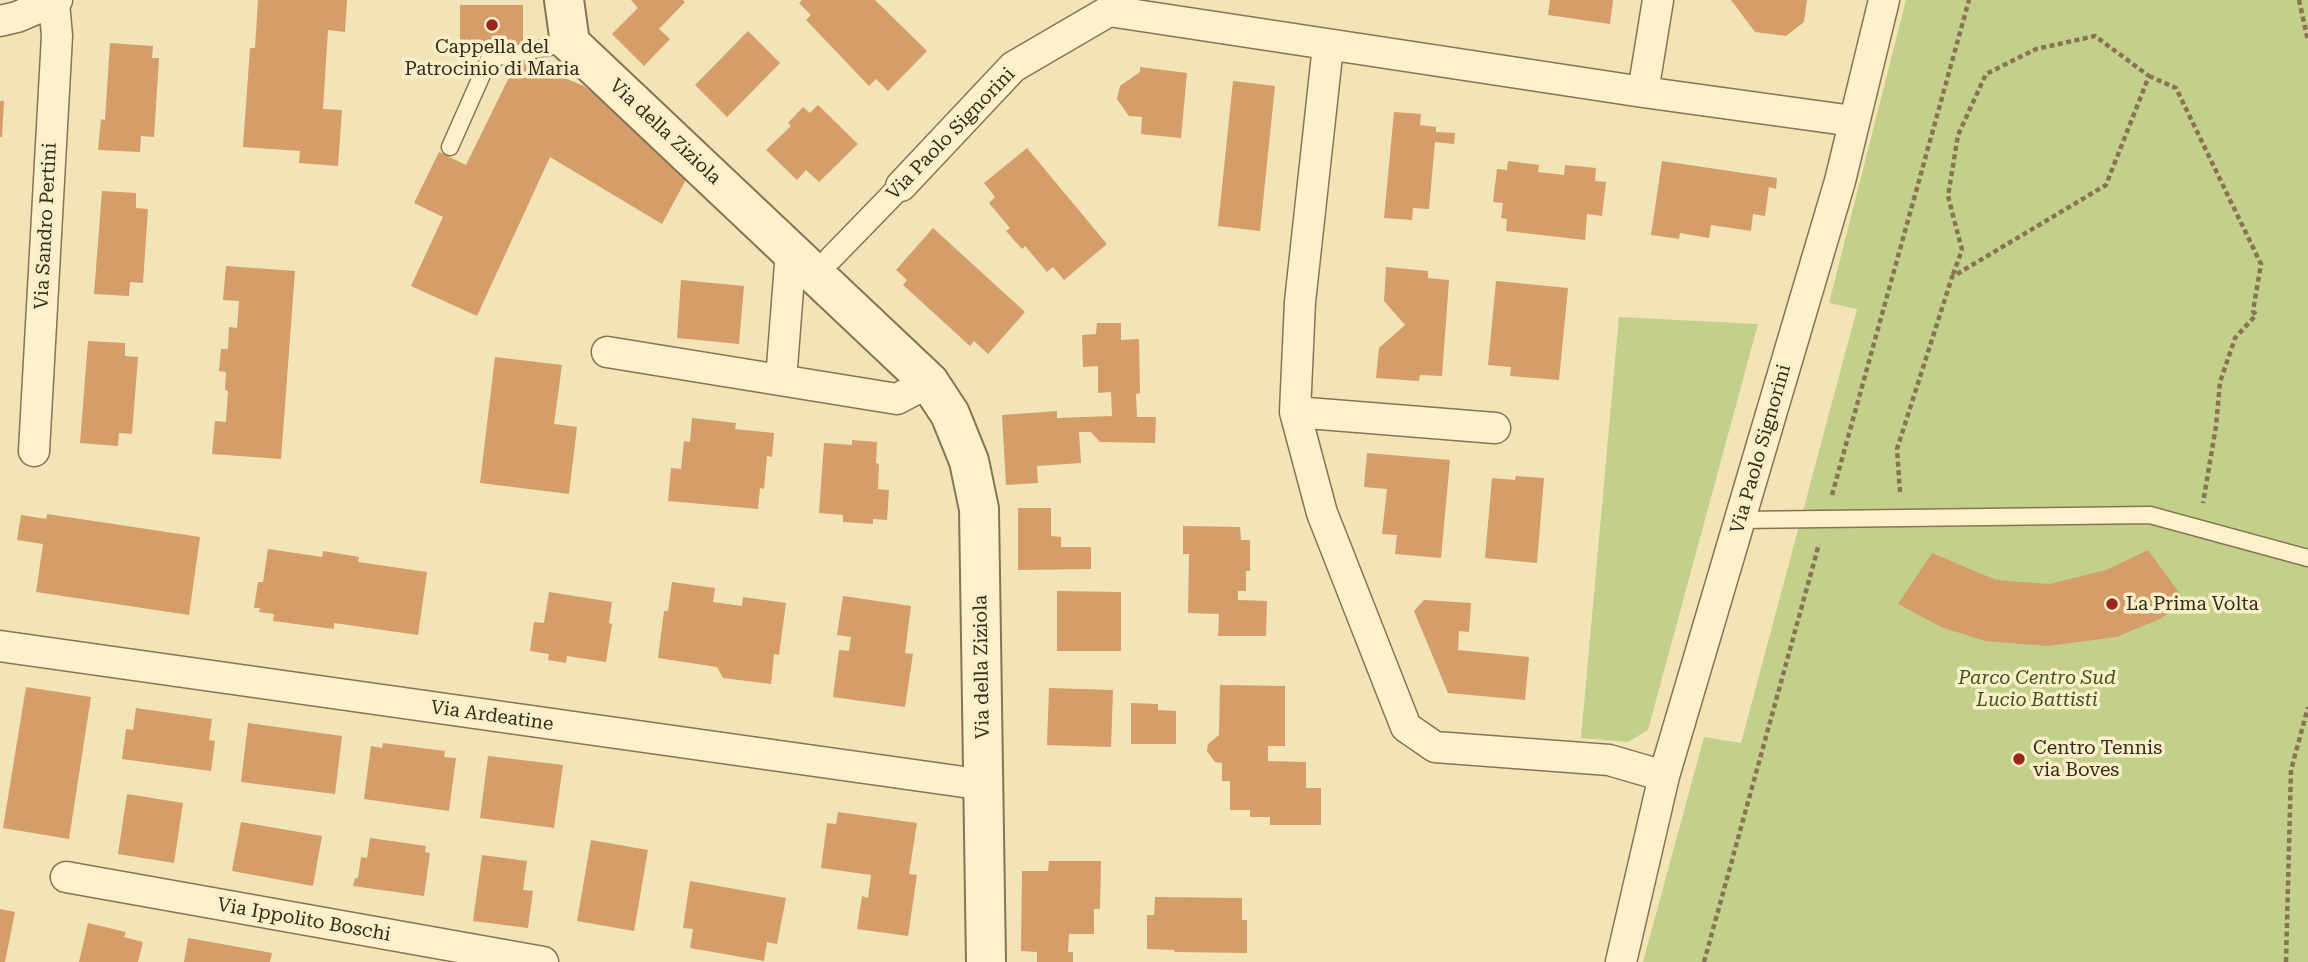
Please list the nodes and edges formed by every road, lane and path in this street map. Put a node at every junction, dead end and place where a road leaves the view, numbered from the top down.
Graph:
1 (564, 0) edge
2 (1658, 0) edge
3 (1884, 0) edge
4 (1969, 0) edge
5 (2299, 0) edge
6 (55, 1) edge
7 (0, 21) edge
8 (2308, 41) edge
9 (570, 43) junction
10 (1328, 46) junction
11 (2149, 76) junction
12 (1643, 92) junction
13 (1853, 121) junction
14 (450, 147) dead end
15 (901, 186) joint
16 (791, 251) junction
17 (831, 257) dead end
18 (1952, 277) junction
19 (607, 352) dead end
20 (781, 380) junction
21 (929, 382) junction
22 (1294, 412) junction
23 (1495, 428) dead end
24 (34, 451) dead end
25 (1826, 518) junction
26 (1902, 518) junction
27 (1740, 520) junction
28 (2199, 528) junction
29 (2308, 558) edge
30 (0, 646) edge
31 (2308, 707) edge
32 (1664, 776) junction
33 (985, 785) junction
34 (66, 877) dead end
35 (543, 962) edge
36 (986, 962) edge
37 (1621, 962) edge
38 (1703, 962) edge
39 (2286, 962) edge

1 - 9 street
2 - 12 street
3 - 13 street, Via Paolo Signorini
4 - 25 path
5 - 8 path
6 - 7 street, Via Sandro Pertini
6 - 24 street, Via Sandro Pertini
9 - 14 lane
9 - 16 street, Via della Ziziola
10 - 12 street, Via Paolo Signorini
10 - 15 street, Via Paolo Signorini
10 - 22 street
11 - 18 path
11 - 18 path
11 - 28 path
12 - 13 street, Via Paolo Signorini
13 - 27 street, Via Paolo Signorini
15 - 17 street, Via Paolo Signorini
16 - 20 street
16 - 21 street, Via della Ziziola
18 - 26 path
19 - 20 street
20 - 21 street
21 - 33 street, Via della Ziziola
22 - 23 street
22 - 32 street
25 - 26 lane
25 - 27 lane
25 - 38 path
26 - 28 lane
27 - 32 street, Via Paolo Signorini
28 - 29 lane
30 - 33 street, Via Ardeatine
31 - 39 path
32 - 37 street, Via Paolo Signorini
33 - 36 street, Via della Ziziola
34 - 35 street, Via Ippolito Boschi

